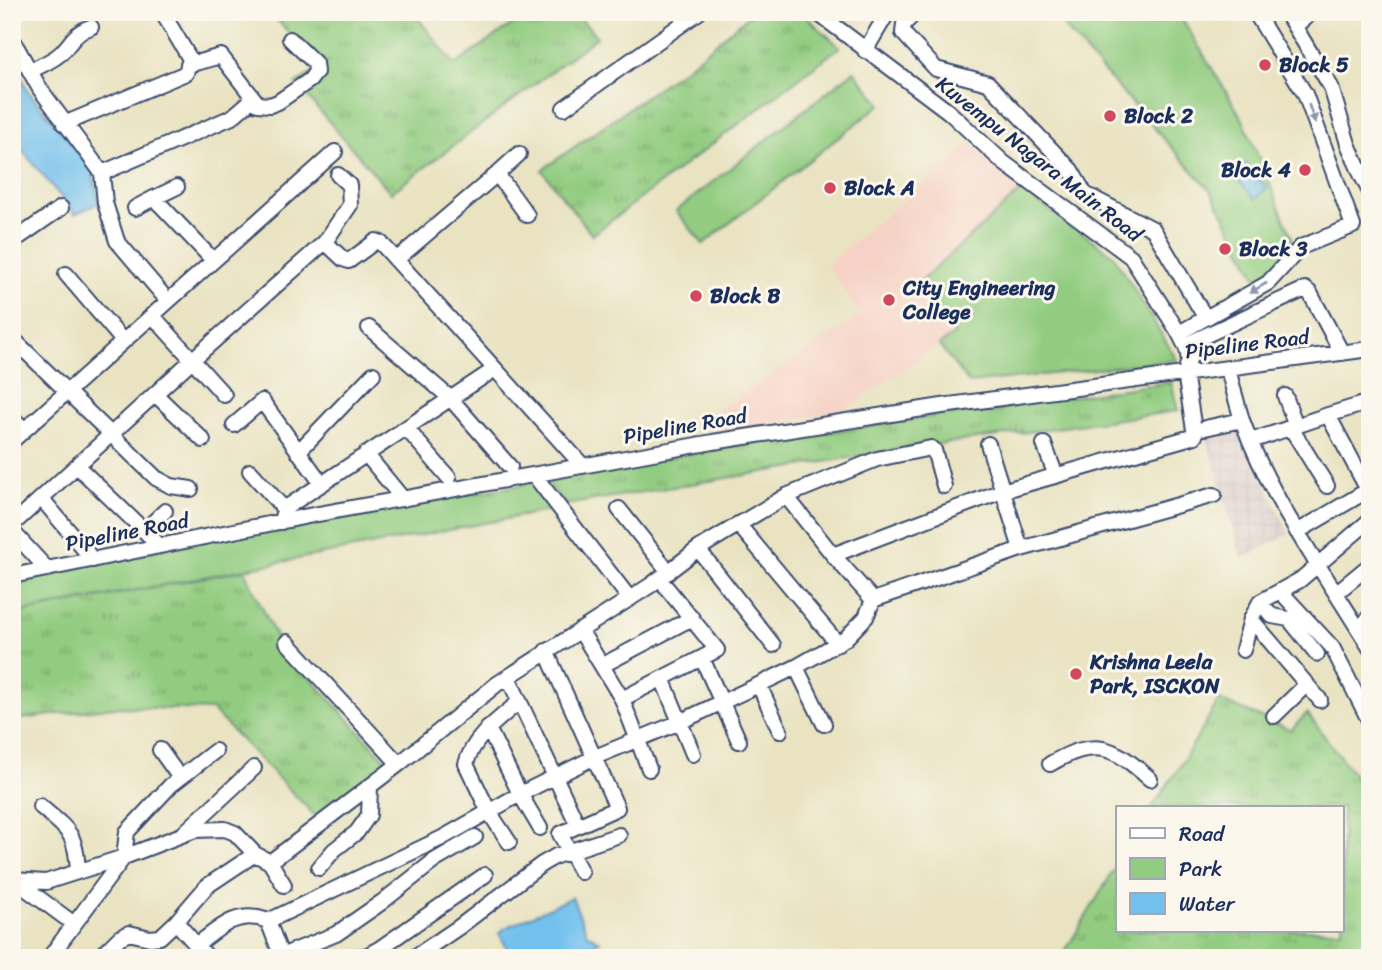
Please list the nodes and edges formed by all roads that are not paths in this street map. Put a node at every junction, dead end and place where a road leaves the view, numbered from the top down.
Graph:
1 (699, 12) edge
2 (816, 12) edge
3 (888, 12) edge
4 (916, 12) edge
5 (1255, 12) edge
6 (1286, 12) edge
7 (1312, 12) edge
8 (168, 14) edge
9 (1295, 26) junction
10 (92, 27) dead end
11 (12, 39) edge
12 (290, 39) dead end
13 (865, 51) junction
14 (188, 65) junction
15 (30, 71) junction
16 (253, 99) junction
17 (564, 108) dead end
18 (64, 124) junction
19 (335, 152) dead end
20 (519, 154) dead end
21 (1365, 172) edge
22 (102, 173) junction
23 (497, 174) junction
24 (338, 175) dead end
25 (177, 187) dead end
26 (1370, 192) edge
27 (1085, 194) junction
28 (154, 198) junction
29 (61, 208) dead end
30 (135, 208) dead end
31 (1073, 213) junction
32 (527, 215) dead end
33 (325, 242) junction
34 (12, 243) edge
35 (213, 260) junction
36 (396, 260) junction
37 (66, 274) dead end
38 (168, 301) junction
39 (152, 315) junction
40 (1205, 317) junction
41 (369, 328) dead end
42 (12, 338) edge
43 (1182, 339) junction
44 (123, 341) junction
45 (1370, 349) edge
46 (1342, 354) junction
47 (191, 361) junction
48 (495, 369) junction
49 (1227, 369) junction
50 (1185, 373) junction
51 (373, 374) dead end
52 (65, 392) junction
53 (155, 394) junction
54 (225, 395) dead end
55 (1285, 396) dead end
56 (450, 398) junction
57 (1370, 402) edge
58 (1328, 415) junction
59 (12, 418) edge
60 (1242, 420) junction
61 (234, 425) dead end
62 (1294, 427) junction
63 (406, 428) junction
64 (1205, 428) dead end
65 (24, 429) junction
66 (110, 435) junction
67 (204, 440) dead end
68 (12, 441) edge
69 (1251, 441) junction
70 (988, 444) dead end
71 (1044, 444) dead end
72 (298, 452) junction
73 (366, 454) junction
74 (77, 466) junction
75 (583, 466) junction
76 (510, 467) dead end
77 (250, 471) dead end
78 (534, 475) junction
79 (1056, 476) junction
80 (449, 478) dead end
81 (322, 484) junction
82 (944, 486) dead end
83 (1327, 486) dead end
84 (191, 489) dead end
85 (1369, 489) edge
86 (1002, 491) junction
87 (1214, 495) dead end
88 (786, 496) junction
89 (42, 499) junction
90 (404, 499) junction
91 (619, 509) dead end
92 (165, 511) dead end
93 (283, 516) junction
94 (1370, 520) edge
95 (738, 524) junction
96 (12, 525) edge
97 (12, 531) edge
98 (144, 531) junction
99 (1297, 532) junction
100 (160, 547) junction
101 (698, 549) junction
102 (1021, 549) junction
103 (833, 555) junction
104 (93, 560) junction
105 (1316, 564) junction
106 (1370, 565) edge
107 (47, 569) junction
108 (669, 572) junction
109 (12, 576) edge
110 (666, 587) dead end
111 (1280, 591) junction
112 (1336, 593) junction
113 (630, 599) junction
114 (873, 600) junction
115 (1260, 602) junction
116 (1370, 616) edge
117 (692, 618) junction
118 (1251, 619) junction
119 (580, 630) junction
120 (1359, 630) junction
121 (287, 642) dead end
122 (838, 644) junction
123 (773, 645) dead end
124 (1370, 648) edge
125 (1243, 650) dead end
126 (546, 652) junction
127 (1317, 653) dead end
128 (702, 658) junction
129 (603, 666) junction
130 (796, 667) junction
131 (508, 677) junction
132 (662, 678) junction
133 (1307, 684) junction
134 (759, 685) junction
135 (622, 699) junction
136 (1320, 701) dead end
137 (519, 702) junction
138 (723, 702) junction
139 (1273, 716) dead end
140 (680, 722) junction
141 (1370, 722) edge
142 (824, 723) dead end
143 (488, 728) junction
144 (780, 732) dead end
145 (638, 740) junction
146 (738, 741) dead end
147 (160, 750) dead end
148 (215, 751) dead end
149 (693, 754) dead end
150 (595, 757) junction
151 (400, 764) junction
152 (1050, 764) dead end
153 (254, 768) dead end
154 (649, 769) dead end
155 (555, 777) junction
156 (180, 778) junction
157 (1150, 779) dead end
158 (370, 787) junction
159 (520, 794) junction
160 (40, 806) dead end
161 (489, 812) junction
162 (574, 817) dead end
163 (540, 828) dead end
164 (183, 834) junction
165 (619, 835) dead end
166 (474, 837) dead end
167 (509, 842) dead end
168 (570, 851) junction
169 (255, 853) junction
170 (124, 857) junction
171 (270, 862) junction
172 (319, 868) dead end
173 (78, 870) junction
174 (581, 872) dead end
175 (485, 875) dead end
176 (15, 881) edge
177 (284, 885) dead end
178 (268, 921) junction
179 (176, 922) junction
180 (75, 924) junction
181 (197, 945) junction
182 (279, 957) edge
183 (49, 958) edge
184 (99, 958) edge
185 (208, 958) edge
186 (340, 958) edge
187 (413, 958) edge

1 - 17 street
2 - 13 street, Kuvempu Nagara Main Road
3 - 13 street
4 - 27 street
5 -> 40 street
6 - 9 street
7 - 9 street
8 - 14 street
9 - 21 street
10 - 15 street
11 - 15 street
12 - 16 street
13 - 31 street, Kuvempu Nagara Main Road
14 - 16 street
14 - 18 street
15 - 18 street
16 - 22 street
18 - 22 street
19 - 35 street
20 - 23 street
21 - 26 street
22 - 38 street
23 - 32 street
23 - 36 street
24 - 33 street
25 - 28 street
27 - 31 street
27 - 40 street
28 - 30 street
28 - 35 street
29 - 34 street
31 - 43 street, Kuvempu Nagara Main Road
33 - 36 street
33 - 47 street
35 - 38 street
36 - 48 street
37 - 44 street
38 - 39 street
39 - 44 street
39 - 47 street
40 - 43 street
41 - 56 street
42 - 52 street
43 - 46 street
43 - 50 street
44 - 52 street
45 - 46 street, Pipeline Road
46 - 49 street, Pipeline Road
47 - 53 street
47 - 54 street
48 - 56 street
48 - 75 street
49 - 50 street, Pipeline Road
49 - 60 street
50 - 75 street, Pipeline Road
50 - 79 street
51 - 72 street
52 - 65 street
52 - 66 street
53 - 66 street
53 - 67 street
55 - 62 street
56 - 63 street
56 - 76 street
57 - 58 street
58 - 62 street
58 - 85 street
59 - 65 street
60 - 64 street
60 - 69 street
61 - 72 street
62 - 69 street
62 - 83 street
63 - 73 street
63 - 80 street
65 - 68 street
66 - 74 street
66 - 84 street
69 - 99 street
70 - 86 street
71 - 79 street
72 - 81 street
73 - 81 street
73 - 90 street
74 - 89 street
74 - 98 street
75 - 78 street, Pipeline Road
77 - 93 street
78 - 90 street, Pipeline Road
78 - 113 street
79 - 86 street
81 - 93 street
82 - 88 street
85 - 99 street
86 - 102 street
86 - 103 street
87 - 102 street
88 - 95 street
88 - 103 street
89 - 96 street
89 - 104 street
90 - 93 street, Pipeline Road
91 - 108 street
92 - 98 street
93 - 100 street, Pipeline Road
94 - 105 street
95 - 101 street
95 - 122 street
97 - 107 street
98 - 100 street
99 - 105 street
100 - 104 street, Pipeline Road
101 - 108 street
101 - 123 street
102 - 114 street
103 - 114 street
104 - 107 street, Pipeline Road
105 - 111 street
105 - 112 street
106 - 112 street
107 - 109 street, Pipeline Road
108 - 113 street
110 - 117 street
111 - 115 street
111 - 141 street
112 - 120 street
113 - 119 street
114 - 122 street
115 - 118 street
115 - 127 street
116 - 120 street
117 - 128 street
117 - 129 street
118 - 125 street
118 - 133 street
119 - 126 street
119 - 129 street
120 - 124 street
121 - 151 street
122 - 130 street
126 - 131 street
126 - 150 street
128 - 132 street
128 - 138 street
129 - 135 street
130 - 134 street
130 - 142 street
131 - 137 street
131 - 151 street
132 - 135 street
132 - 140 street
133 - 136 street
133 - 139 street
134 - 138 street
134 - 144 street
135 - 145 street
137 - 143 street
137 - 155 street
138 - 140 street
138 - 146 street
140 - 145 street
140 - 149 street
143 - 159 street
143 - 161 street
145 - 150 street
145 - 154 street
147 - 156 street
148 - 156 street
150 - 155 street
150 - 168 street
151 - 158 street
152 - 157 street
153 - 164 street
155 - 159 street
155 - 162 street
156 - 170 street
158 - 171 street
158 - 172 street
159 - 161 street
159 - 163 street
160 - 173 street
161 - 167 street
161 - 178 street
164 - 169 street
164 - 170 street
165 - 168 street
166 - 182 street
168 - 174 street
168 - 187 street
169 - 171 street
169 - 179 street
170 - 173 street
170 - 180 street
171 - 177 street
173 - 176 street
175 - 186 street
176 - 180 street
178 - 181 street
178 - 182 street
179 - 181 street
179 - 184 street
180 - 183 street
181 - 185 street

